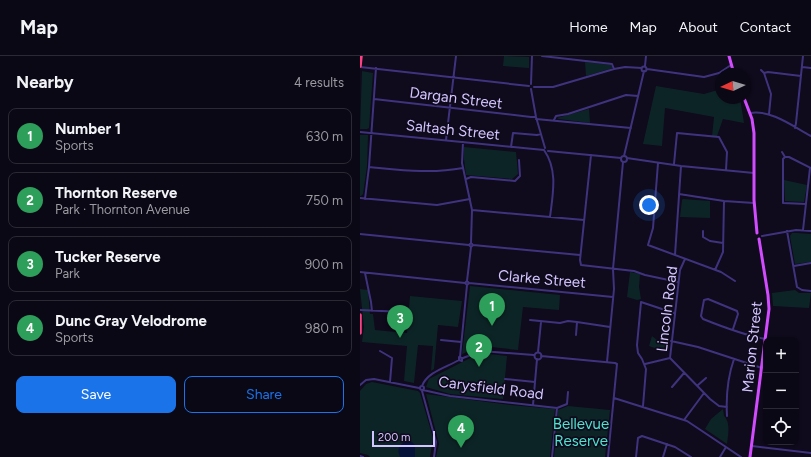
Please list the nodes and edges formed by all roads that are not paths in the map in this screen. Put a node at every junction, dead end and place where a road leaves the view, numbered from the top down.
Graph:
1 (361, 56) edge
2 (456, 56) edge
3 (532, 56) edge
4 (542, 56) edge
5 (646, 56) edge
6 (729, 56) edge
7 (803, 56) edge
8 (731, 65) junction
9 (645, 66) junction
10 (360, 67) edge
11 (802, 67) junction
12 (376, 68) junction
13 (642, 68) junction
14 (732, 68) edge
15 (811, 68) edge
16 (614, 69) junction
17 (647, 69) junction
18 (761, 70) dead end
19 (644, 72) junction
20 (764, 73) junction
21 (801, 76) junction
22 (454, 77) junction
23 (531, 84) junction
24 (529, 86) junction
25 (534, 87) junction
26 (531, 89) junction
27 (638, 96) junction
28 (374, 99) junction
29 (746, 104) edge
30 (450, 108) junction
31 (750, 114) junction
32 (769, 114) junction
33 (536, 118) junction
34 (554, 120) junction
35 (631, 128) junction
36 (795, 128) junction
37 (360, 132) edge
38 (371, 133) junction
39 (541, 134) junction
40 (811, 136) edge
41 (446, 140) junction
42 (463, 142) junction
43 (511, 147) junction
44 (544, 149) junction
45 (547, 151) junction
46 (782, 152) dead end
47 (591, 154) junction
48 (624, 156) junction
49 (785, 157) junction
50 (621, 158) junction
51 (627, 158) junction
52 (519, 160) dead end
53 (623, 162) junction
54 (658, 163) junction
55 (674, 164) junction
56 (681, 166) junction
57 (369, 167) junction
58 (463, 168) junction
59 (811, 168) edge
60 (726, 170) junction
61 (754, 173) junction
62 (466, 179) junction
63 (679, 194) junction
64 (360, 198) edge
65 (365, 199) junction
66 (470, 199) junction
67 (724, 201) junction
68 (754, 203) junction
69 (806, 204) junction
70 (472, 210) junction
71 (550, 217) junction
72 (584, 220) junction
73 (803, 230) junction
74 (703, 231) dead end
75 (787, 231) junction
76 (811, 231) edge
77 (360, 234) edge
78 (760, 238) junction
79 (723, 243) junction
80 (471, 245) junction
81 (580, 255) junction
82 (675, 255) junction
83 (685, 259) junction
84 (811, 263) edge
85 (794, 266) junction
86 (612, 269) junction
87 (715, 270) junction
88 (360, 272) edge
89 (365, 273) junction
90 (735, 281) dead end
91 (678, 282) junction
92 (467, 283) junction
93 (811, 291) edge
94 (704, 296) dead end
95 (613, 297) junction
96 (705, 300) junction
97 (360, 310) edge
98 (372, 311) junction
99 (404, 312) dead end
100 (674, 313) junction
101 (360, 315) edge
102 (530, 320) dead end
103 (541, 322) junction
104 (577, 322) junction
105 (610, 327) junction
106 (733, 329) junction
107 (360, 333) edge
108 (576, 335) dead end
109 (765, 337) edge
110 (763, 338) edge
111 (441, 340) dead end
112 (671, 341) junction
113 (461, 342) junction
114 (380, 351) dead end
115 (538, 352) junction
116 (534, 355) junction
117 (541, 356) junction
118 (461, 358) junction
119 (670, 358) junction
120 (763, 358) edge
121 (537, 359) junction
122 (734, 359) junction
123 (606, 362) junction
124 (645, 364) junction
125 (762, 368) junction
126 (684, 373) junction
127 (706, 378) dead end
128 (504, 379) dead end
129 (390, 382) junction
130 (535, 382) junction
131 (360, 385) edge
132 (698, 386) junction
133 (672, 387) dead end
134 (423, 389) junction
135 (568, 392) dead end
136 (704, 392) junction
137 (614, 398) junction
138 (533, 405) junction
139 (643, 406) junction
140 (727, 407) junction
141 (557, 408) junction
142 (727, 416) dead end
143 (684, 420) junction
144 (667, 444) junction
145 (752, 446) junction
146 (726, 447) junction
147 (811, 453) edge
148 (360, 456) edge
149 (364, 457) edge
150 (434, 457) edge
151 (552, 457) edge
152 (608, 457) edge
153 (636, 457) edge
154 (663, 457) edge
155 (691, 457) edge
156 (720, 457) edge
157 (741, 457) edge
158 (750, 457) edge

1 - 10 highway
2 - 22 street
3 - 23 street
4 - 16 street
5 - 9 street
6 - 8 main road
7 - 11 street
8 - 14 main road
8 - 17 street
9 - 13 street
9 - 17 street
10 - 12 street
11 - 15 street
11 - 21 street
12 - 22 street
12 - 28 street
13 - 16 street
13 - 19 street
16 - 25 street
17 - 19 street
18 - 20 street
19 - 27 street
20 - 21 street
20 - 32 street
21 - 36 street
22 - 24 street
22 - 30 street
23 - 24 street
23 - 25 street
24 - 26 street
25 - 26 street
26 - 33 street
27 - 34 street
27 - 35 street
28 - 30 street, Dargan Street
28 - 38 street
29 - 31 main road
30 - 33 street, Dargan Street
30 - 41 street
31 - 32 street
31 - 61 main road
32 - 36 street
33 - 34 street, Dargan Street
33 - 39 street
34 - 35 street, Dargan Street
35 - 48 street
36 - 40 street
37 - 38 street, Saltash Street
38 - 41 street, Saltash Street
38 - 57 street
39 - 43 street
39 - 44 street
41 - 42 street, Saltash Street
42 - 43 street, Saltash Street
42 - 58 street
43 - 44 street, Saltash Street
44 - 45 street
45 - 47 street
45 - 71 street
46 - 49 street
47 - 50 street
47 - 72 street
48 - 50 street
48 - 51 street
49 - 59 street
49 - 69 street
50 - 53 street
51 - 53 street
51 - 54 street
52 - 62 street
53 - 86 street
54 - 55 street
54 - 82 street
55 - 56 street
55 - 60 street
56 - 60 street
56 - 63 street
57 - 58 street
57 - 65 street
58 - 62 street
59 - 69 street
60 - 61 street
61 - 68 main road
62 - 66 street
63 - 67 street
63 - 82 street
64 - 65 street
65 - 66 street
66 - 70 street
67 - 68 street
67 - 79 street
68 - 78 main road, Marion Street
69 - 73 street
70 - 71 street
70 - 80 street
71 - 72 street
72 - 81 street
73 - 75 street
73 - 76 street
74 - 79 street
75 - 78 street
75 - 85 street
77 - 80 street
78 - 109 main road, Marion Street
79 - 87 street
80 - 81 street
80 - 92 street
81 - 86 street
82 - 83 street
83 - 87 street
83 - 91 street, Lincoln Road
84 - 85 street
85 - 93 street
86 - 91 street
86 - 95 street
87 - 90 street
88 - 89 street, Clarke Street
89 - 92 street, Clarke Street
89 - 98 street
91 - 100 street, Lincoln Road
92 - 95 street, Clarke Street
92 - 113 street
94 - 96 street
95 - 105 street
96 - 106 street
96 - 106 street
97 - 98 street
98 - 99 street
100 - 112 street, Lincoln Road
100 - 124 street
101 - 107 highway
102 - 103 street
103 - 104 street
103 - 115 street
104 - 105 street
104 - 108 street
105 - 123 street
106 - 110 street
111 - 113 street
112 - 119 street, Lincoln Road
112 - 122 street
113 - 118 street
114 - 129 street
115 - 116 street
115 - 117 street
116 - 118 street
116 - 121 street
117 - 121 street
117 - 123 street
118 - 134 street
119 - 124 street
119 - 126 street, Lincoln Road
120 - 125 main road, Marion Street
121 - 130 street
122 - 125 street
122 - 140 street
123 - 137 street
124 - 139 street
125 - 145 main road, Marion Street
126 - 132 street, Lincoln Road
126 - 133 street
127 - 132 street
128 - 130 street
129 - 131 street, Carysfield Road
129 - 134 street, Carysfield Road
130 - 138 street
132 - 136 street, Lincoln Road
134 - 138 street, Carysfield Road
134 - 150 street
135 - 141 street
136 - 140 street, Lincoln Road
136 - 143 street
137 - 139 street
137 - 152 street
138 - 141 street, Carysfield Road
139 - 143 street
140 - 142 street
141 - 151 street
143 - 146 street
144 - 153 street
144 - 154 street
144 - 155 street
145 - 147 street
145 - 158 main road, Marion Street
146 - 156 street
146 - 157 street
148 - 149 street

